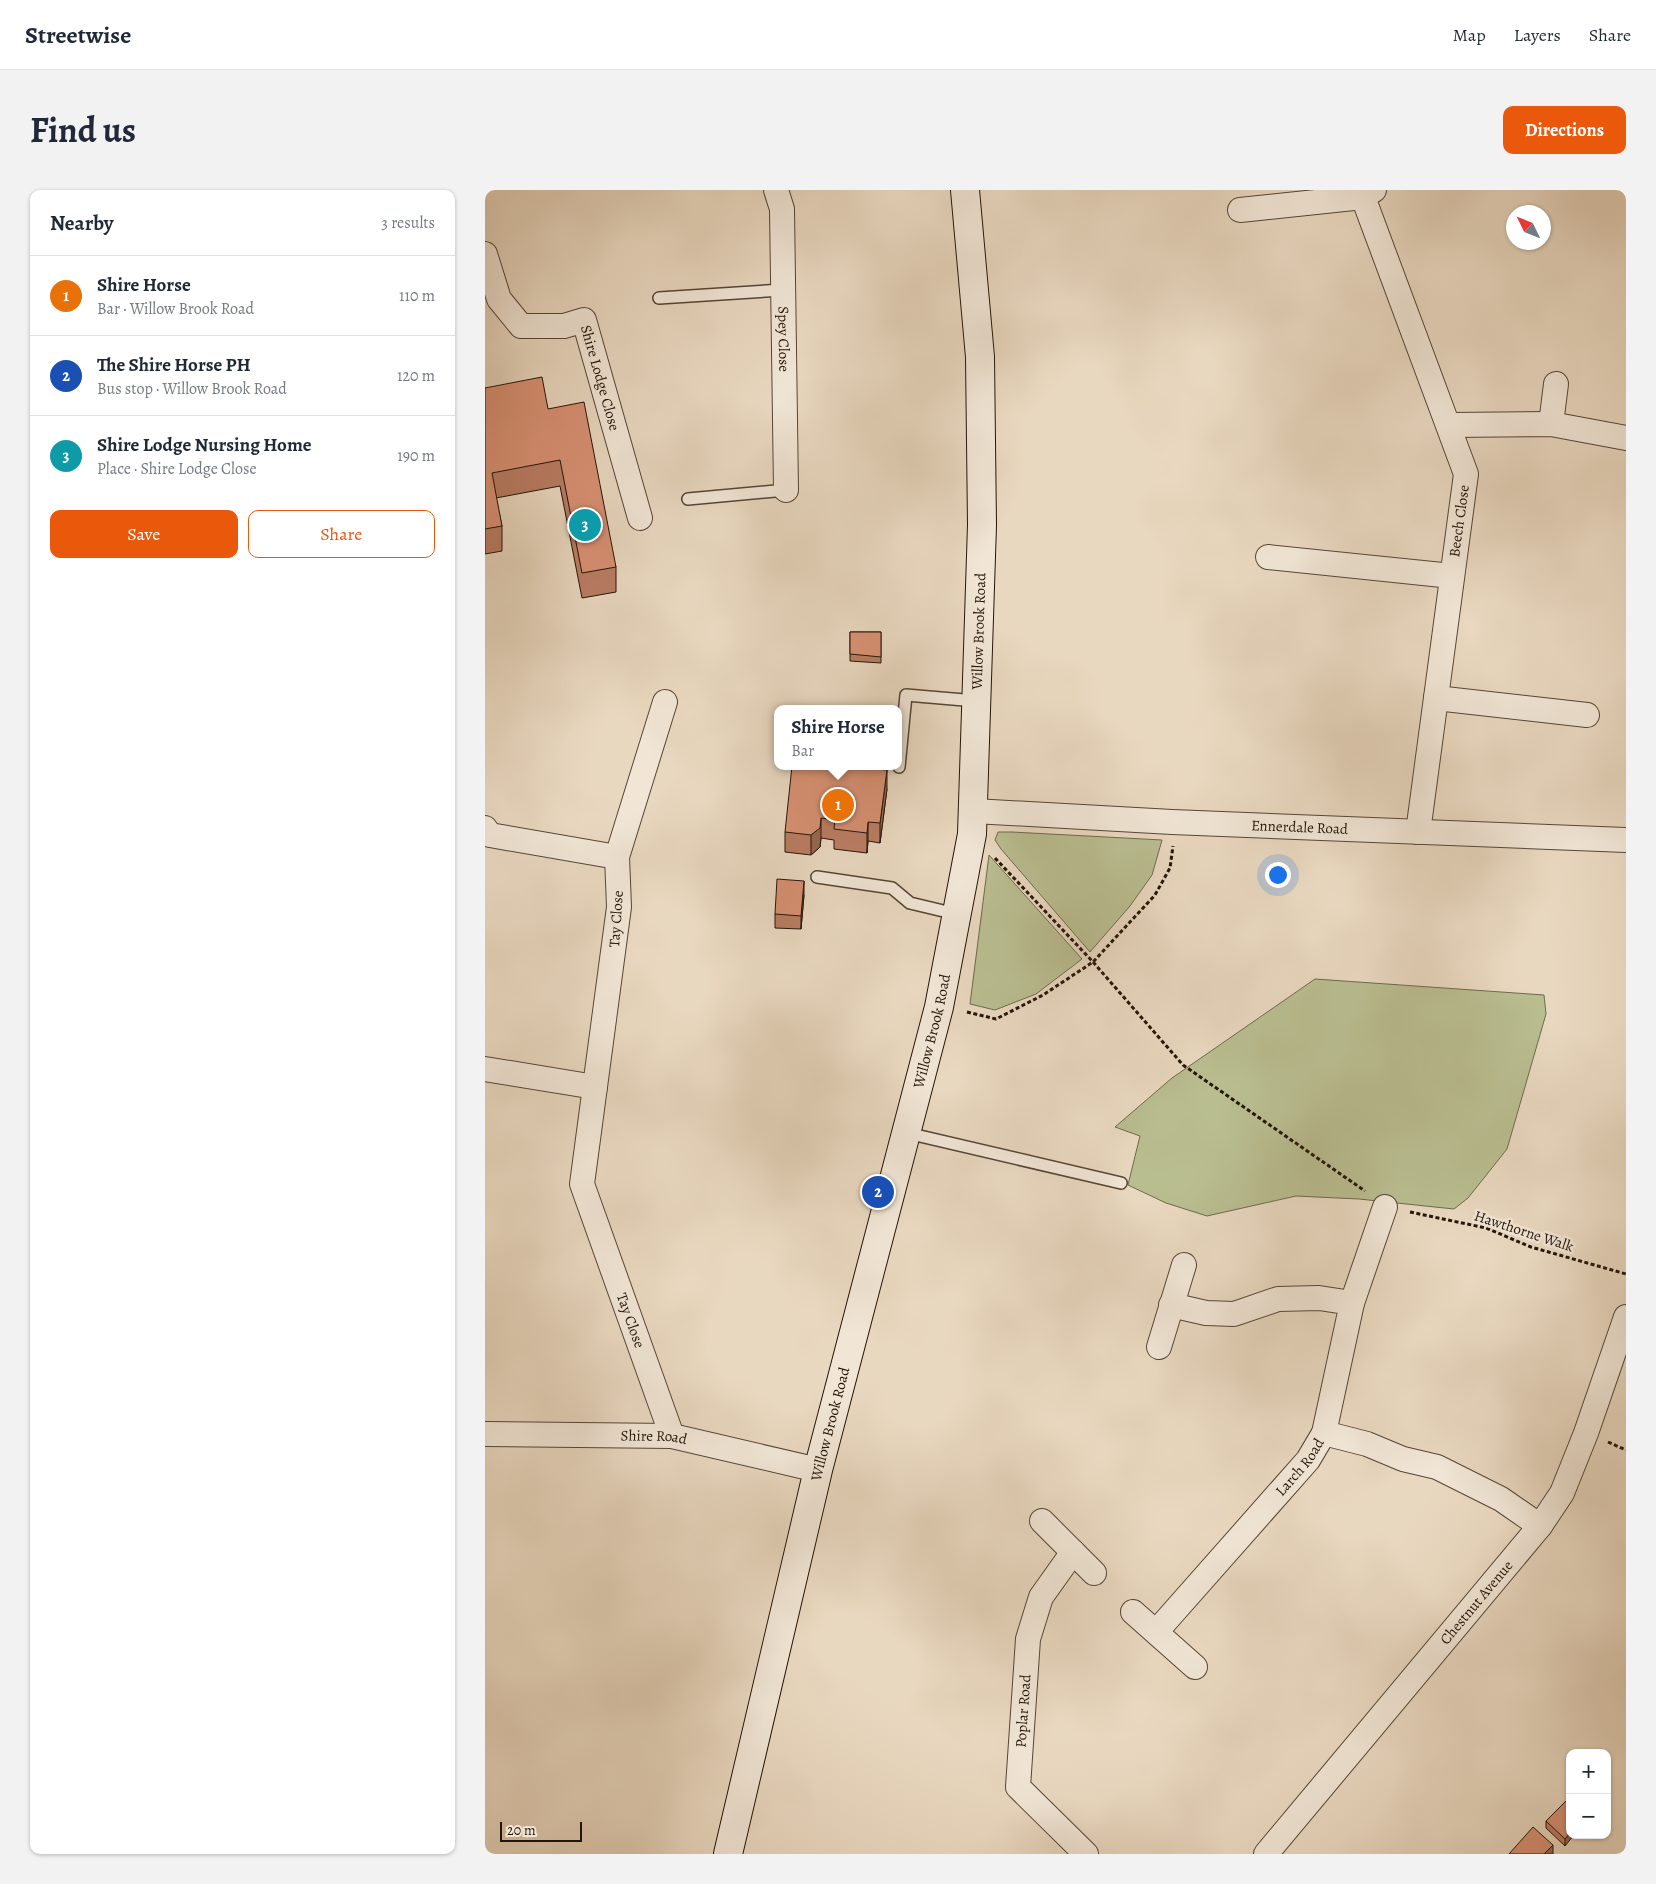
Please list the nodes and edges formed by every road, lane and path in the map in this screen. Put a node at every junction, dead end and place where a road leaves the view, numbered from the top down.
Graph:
1 (776, 190) edge
2 (965, 190) edge
3 (1368, 194) edge
4 (1240, 210) dead end
5 (485, 254) edge
6 (782, 290) junction
7 (659, 298) dead end
8 (1556, 384) dead end
9 (1551, 424) junction
10 (1449, 425) junction
11 (1626, 438) edge
12 (786, 490) joint
13 (688, 499) dead end
14 (640, 518) dead end
15 (1268, 557) dead end
16 (1452, 576) junction
17 (1436, 698) junction
18 (978, 701) junction
19 (665, 702) dead end
20 (1587, 715) dead end
21 (902, 736) edge
22 (973, 822) junction
23 (1172, 822) junction
24 (485, 828) edge
25 (1418, 832) junction
26 (1626, 840) edge
27 (617, 856) junction
28 (817, 877) dead end
29 (956, 914) junction
30 (1093, 962) junction
31 (939, 1007) junction
32 (485, 1070) edge
33 (595, 1087) junction
34 (907, 1133) junction
35 (1121, 1183) dead end
36 (1385, 1207) junction
37 (1184, 1265) dead end
38 (1626, 1274) edge
39 (1352, 1303) junction
40 (1171, 1305) junction
41 (1626, 1317) edge
42 (1159, 1347) dead end
43 (1324, 1432) junction
44 (485, 1434) edge
45 (673, 1436) junction
46 (818, 1470) junction
47 (1042, 1521) dead end
48 (1540, 1526) junction
49 (1073, 1552) junction
50 (1094, 1572) dead end
51 (1133, 1612) dead end
52 (1155, 1632) junction
53 (1195, 1667) dead end
54 (728, 1854) edge
55 (1086, 1854) edge
56 (1266, 1854) edge

1 - 6 street, Spey Close
2 - 18 street, Willow Brook Road
3 - 4 street
3 - 10 street, Beech Close
5 - 14 street, Shire Lodge Close
6 - 7 lane
6 - 12 street, Spey Close
8 - 9 street
9 - 10 street
9 - 11 street
10 - 16 street, Beech Close
12 - 13 lane
15 - 16 street
16 - 17 street, Beech Close
17 - 20 street
17 - 25 street, Beech Close
18 - 21 lane
18 - 22 street, Willow Brook Road
19 - 27 street, Tay Close
22 - 23 street, Ennerdale Road
22 - 29 street, Willow Brook Road
22 - 30 path
23 - 25 street, Ennerdale Road
23 - 30 path
24 - 27 street
25 - 26 street, Ennerdale Road
27 - 33 street, Tay Close
28 - 29 lane
29 - 31 street, Willow Brook Road
30 - 31 path
30 - 36 path
31 - 34 street, Willow Brook Road
32 - 33 street
33 - 45 street, Tay Close
34 - 35 lane
34 - 46 street, Willow Brook Road
36 - 38 path, Hawthorne Walk
36 - 39 street
37 - 40 street
39 - 40 street
39 - 43 street
40 - 42 street
41 - 48 street, Chestnut Avenue
43 - 48 street, Larch Road
43 - 52 street, Larch Road
44 - 45 street, Shire Road
45 - 46 street, Shire Road
46 - 54 street, Willow Brook Road
47 - 49 street
48 - 56 street, Chestnut Avenue
49 - 50 street
49 - 55 street, Poplar Road
51 - 52 street
52 - 53 street

